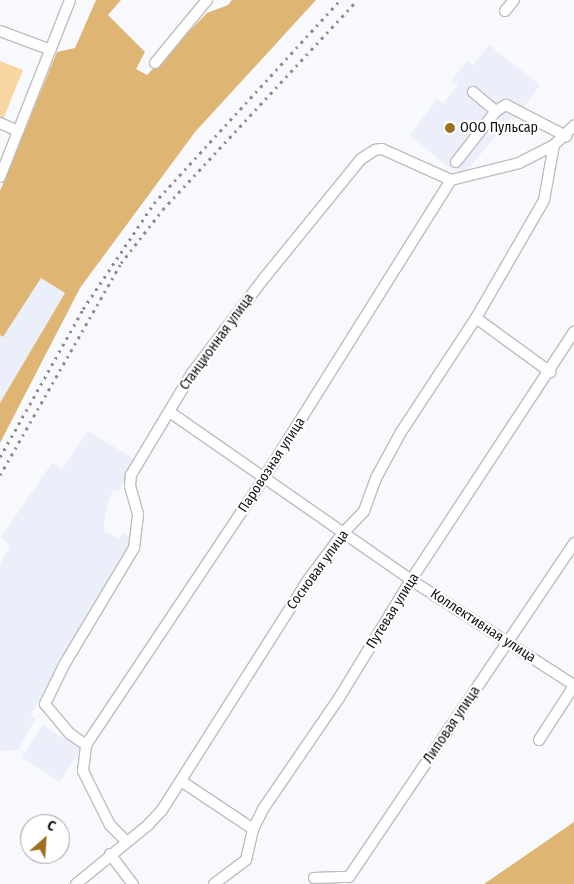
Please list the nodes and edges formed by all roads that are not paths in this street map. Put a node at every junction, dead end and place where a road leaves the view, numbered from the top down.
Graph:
1 (207, 0) edge
2 (514, 0) edge
3 (67, 1) edge
4 (505, 11) dead end
5 (0, 31) edge
6 (51, 50) junction
7 (155, 63) dead end
8 (473, 92) dead end
9 (496, 111) junction
10 (0, 123) edge
11 (574, 126) edge
12 (18, 131) junction
13 (566, 136) junction
14 (554, 145) junction
15 (456, 162) dead end
16 (0, 177) edge
17 (451, 180) junction
18 (476, 318) junction
19 (574, 332) edge
20 (550, 372) junction
21 (171, 413) junction
22 (264, 478) junction
23 (343, 533) junction
24 (574, 544) edge
25 (411, 580) junction
26 (507, 642) junction
27 (574, 685) edge
28 (539, 740) dead end
29 (86, 745) junction
30 (181, 781) junction
31 (253, 829) junction
32 (126, 841) junction
33 (110, 854) junction
34 (314, 878) dead end
35 (76, 884) edge
36 (133, 884) edge
37 (214, 884) edge

1 - 7 street
2 - 4 street
3 - 6 street
5 - 6 street
6 - 12 street
8 - 9 street
9 - 13 street
9 - 15 street
10 - 12 street
11 - 13 street
12 - 16 street
13 - 14 street
14 - 17 street
14 - 18 street, Сосновая улица
17 - 21 street, Станционная улица
17 - 22 street, Паровозная улица
18 - 20 street
18 - 23 street, Сосновая улица
19 - 20 street, Путевая улица
20 - 25 street, Путевая улица
21 - 22 street, Коллективная улица
21 - 29 street, Станционная улица
22 - 23 street, Коллективная улица
22 - 29 street, Паровозная улица
23 - 25 street, Коллективная улица
23 - 30 street, Сосновая улица
24 - 26 street, Липовая улица
25 - 26 street, Коллективная улица
25 - 31 street, Путевая улица
26 - 27 street, Коллективная улица
26 - 34 street, Липовая улица
27 - 28 street
29 - 32 street
30 - 31 street
30 - 32 street, Сосновая улица
31 - 37 street, Путевая улица
32 - 33 street, Сосновая улица
33 - 35 street, Сосновая улица
33 - 36 street

